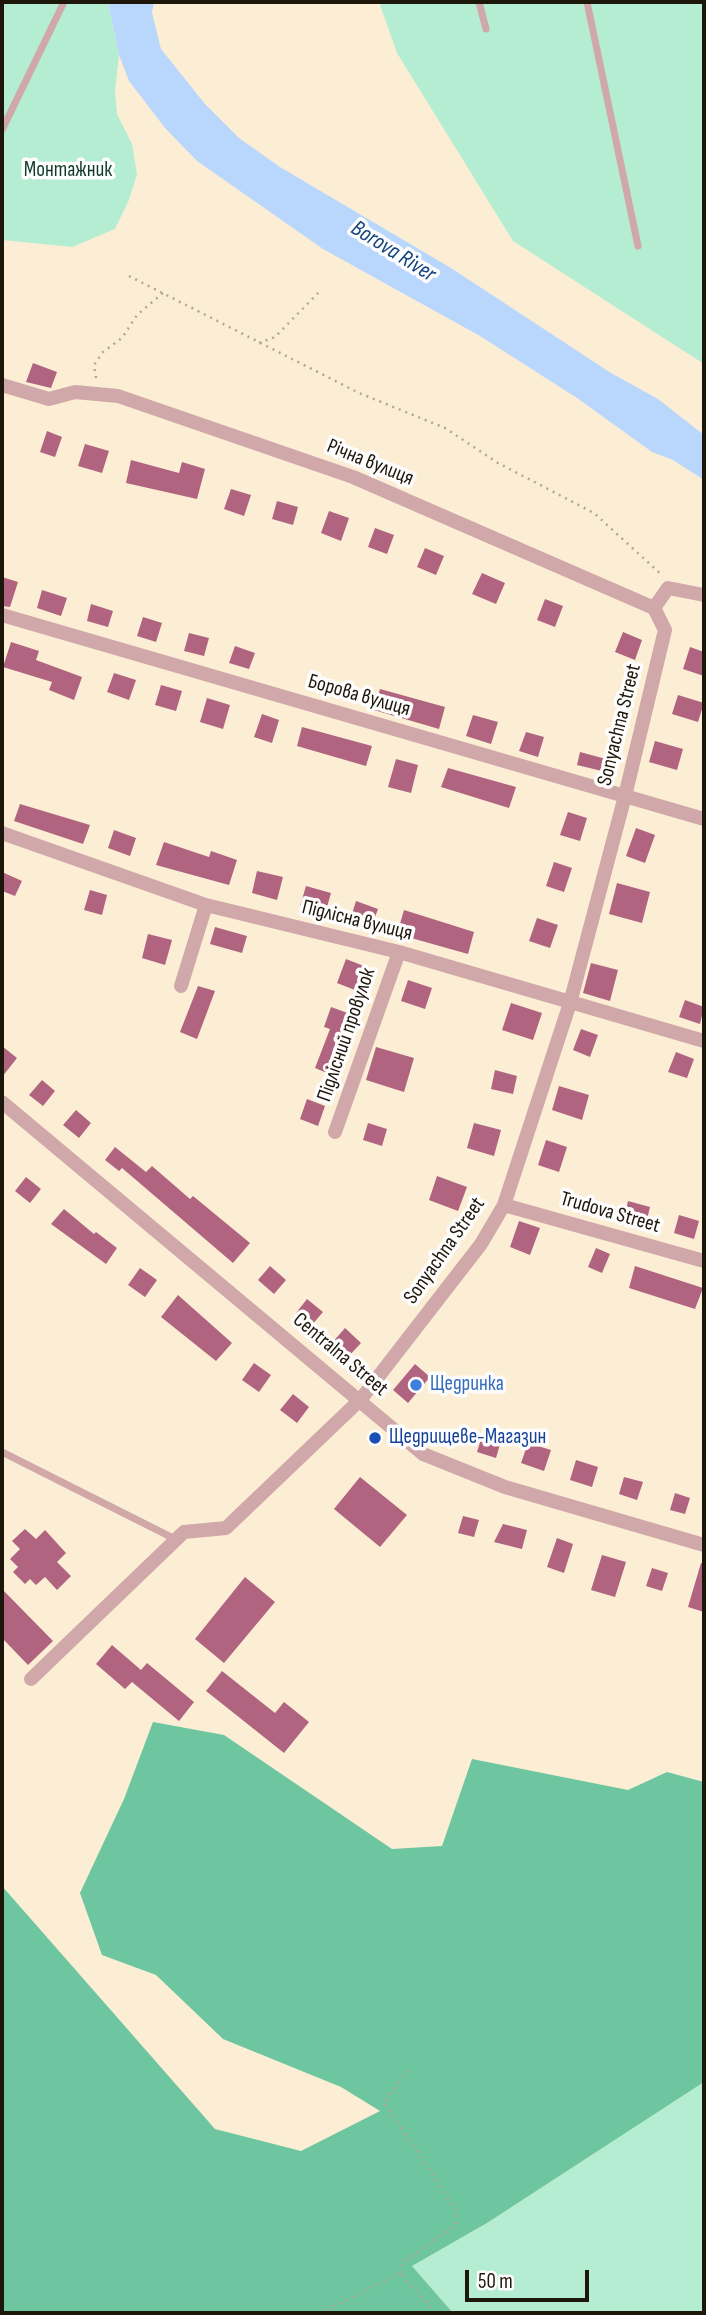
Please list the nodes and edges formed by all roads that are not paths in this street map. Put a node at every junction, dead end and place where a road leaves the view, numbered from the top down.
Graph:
1 (64, 2) edge
2 (479, 2) edge
3 (587, 2) edge
4 (486, 29) dead end
5 (2, 130) edge
6 (638, 246) dead end
7 (2, 386) edge
8 (704, 595) edge
9 (654, 608) junction
10 (2, 615) edge
11 (625, 796) junction
12 (704, 819) edge
13 (2, 833) edge
14 (206, 905) junction
15 (399, 952) junction
16 (181, 986) dead end
17 (570, 1003) junction
18 (704, 1041) edge
19 (2, 1102) edge
20 (335, 1132) dead end
21 (503, 1205) junction
22 (704, 1261) edge
23 (360, 1399) junction
24 (2, 1452) edge
25 (176, 1540) junction
26 (704, 1545) edge
27 (31, 1679) dead end

1 - 5 lane
2 - 4 lane
3 - 6 lane
7 - 9 street, Річна вулиця
8 - 9 street
9 - 11 street, Sonyachna Street
10 - 11 street, Борова вулиця
11 - 12 street, Борова вулиця
11 - 17 street, Sonyachna Street
13 - 14 street, Підлісна вулиця
14 - 15 street, Підлісна вулиця
14 - 16 street
15 - 17 street, Підлісна вулиця
15 - 20 street, Підлісний провулок
17 - 18 street, Підлісна вулиця
17 - 21 street, Sonyachna Street
19 - 23 street, Centralna Street
21 - 22 street, Trudova Street
21 - 23 street, Sonyachna Street
23 - 25 street, Sonyachna Street
23 - 26 street, Centralna Street
24 - 25 lane
25 - 27 street, Sonyachna Street

